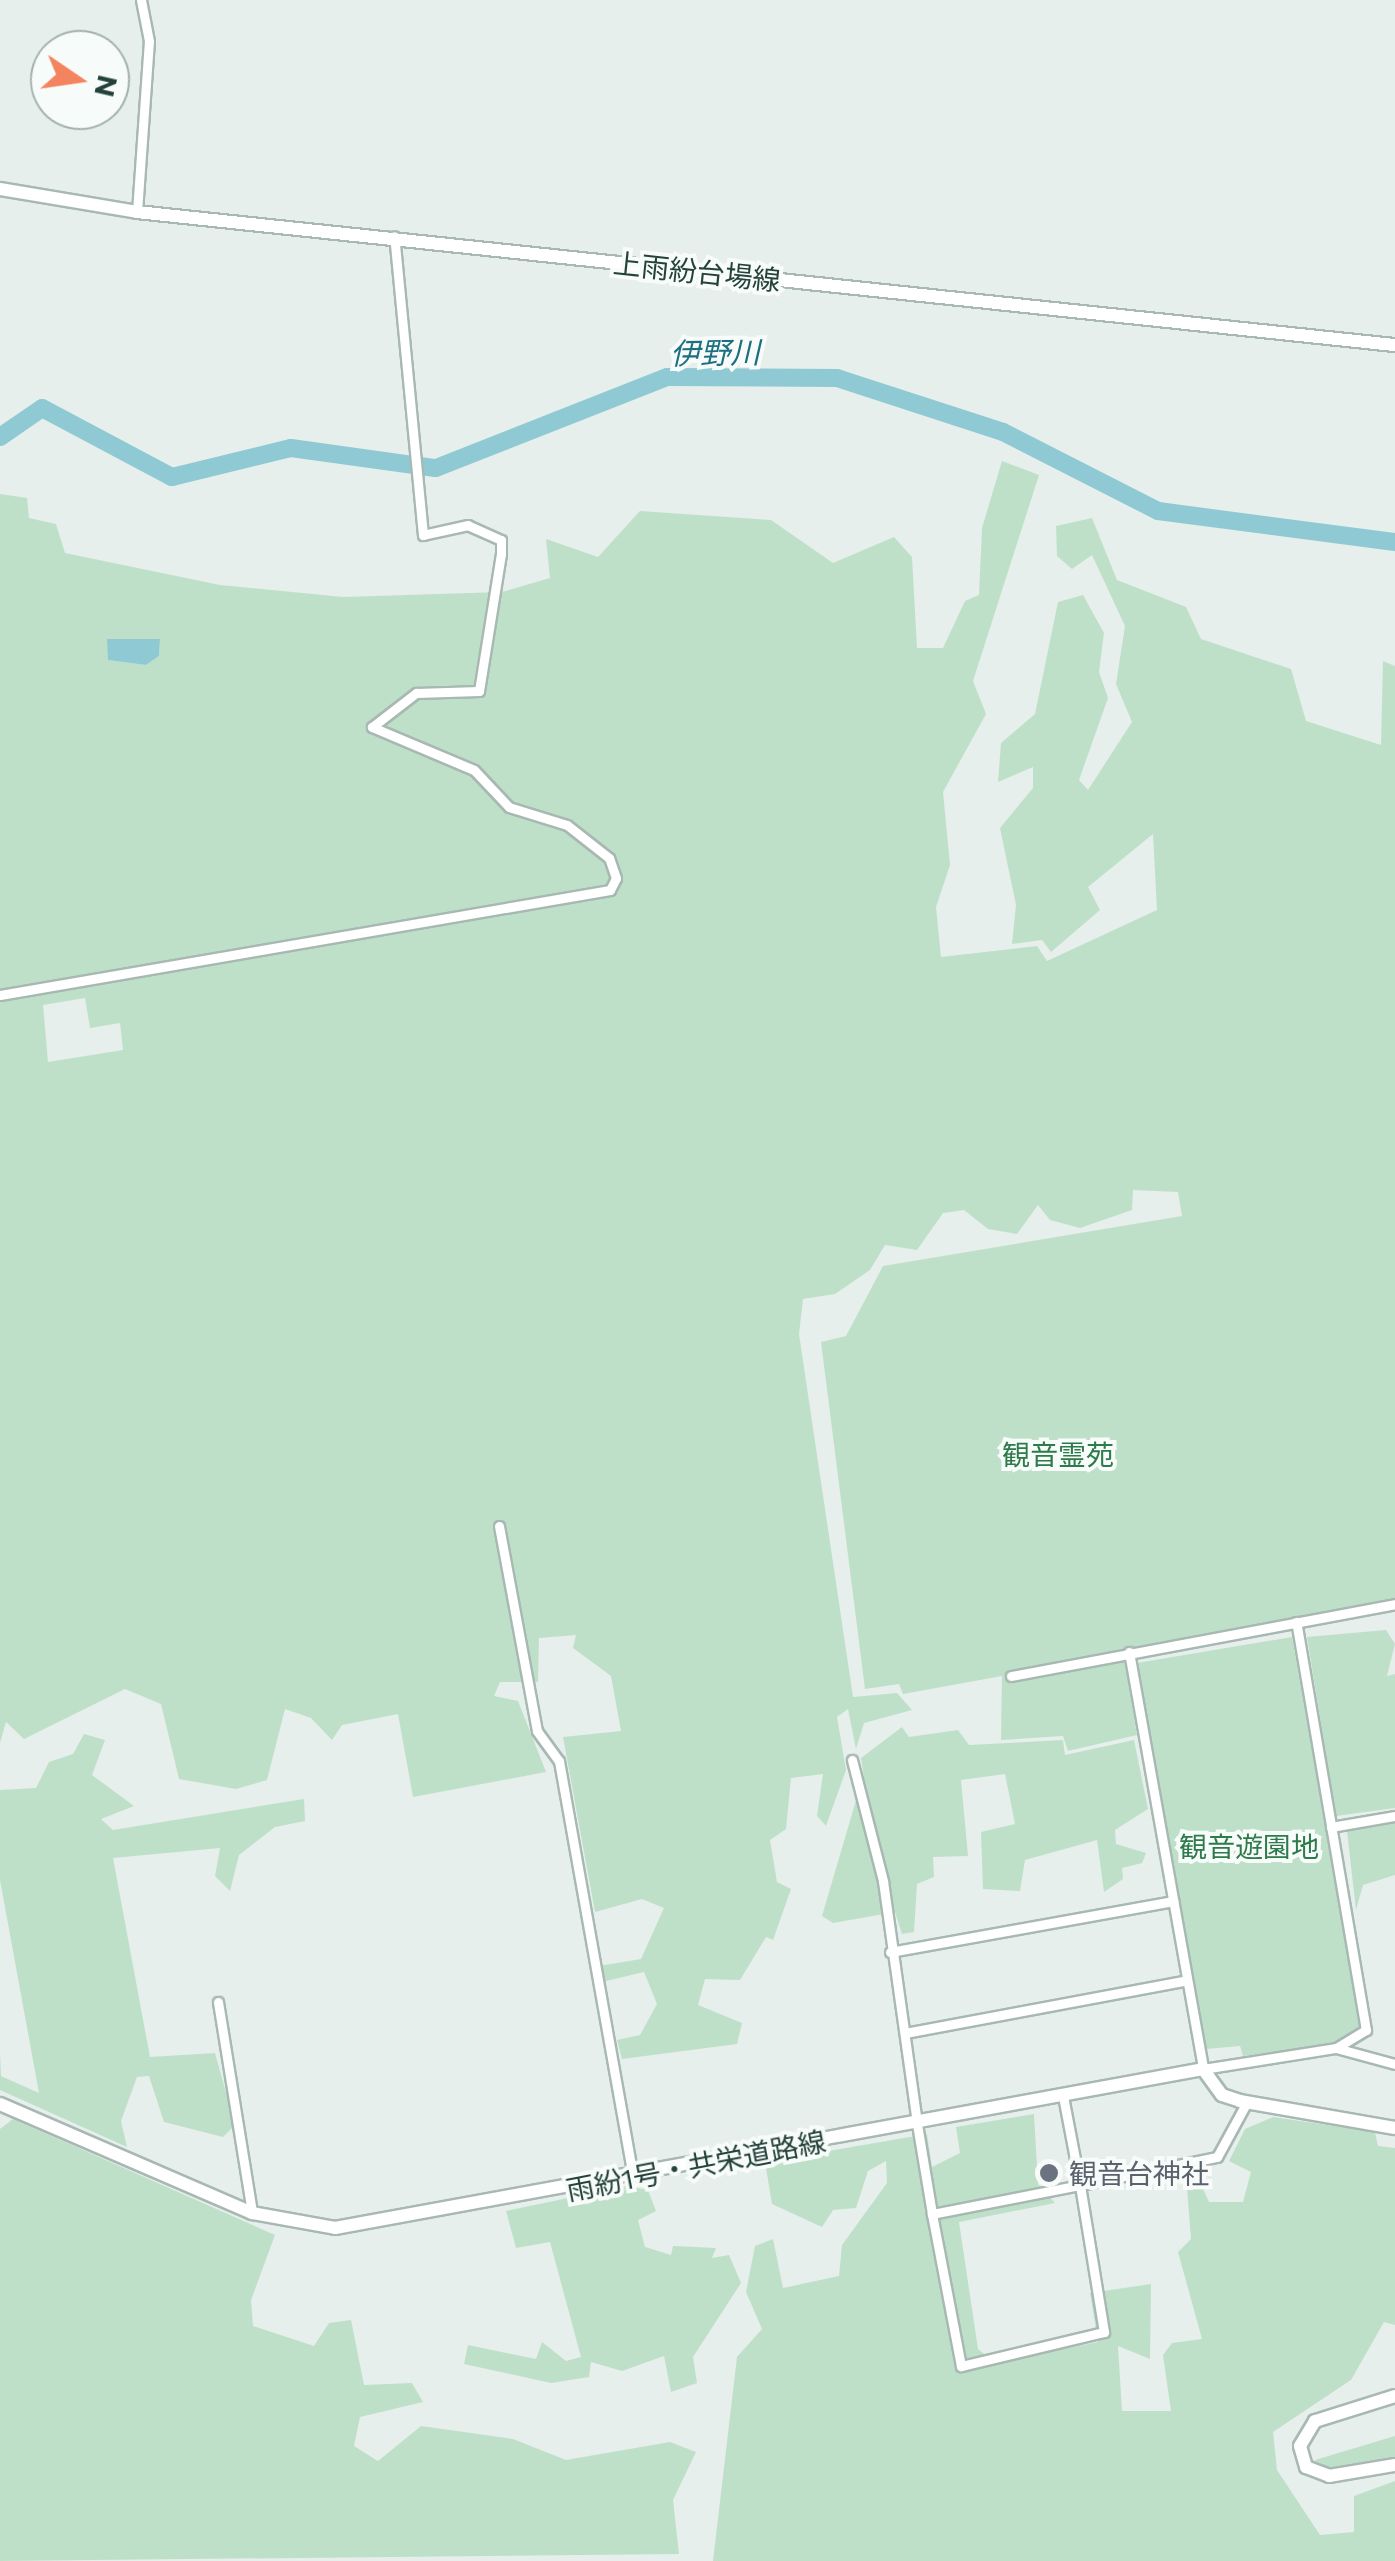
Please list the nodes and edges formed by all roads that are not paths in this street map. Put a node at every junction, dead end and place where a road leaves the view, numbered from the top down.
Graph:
1 (141, 0) edge
2 (0, 189) edge
3 (137, 212) junction
4 (394, 236) junction
5 (1395, 345) edge
6 (0, 995) edge
7 (498, 1526) dead end
8 (1395, 1604) edge
9 (1296, 1622) junction
10 (1129, 1652) junction
11 (1011, 1676) dead end
12 (852, 1760) dead end
13 (1395, 1816) edge
14 (1331, 1828) junction
15 (1173, 1901) junction
16 (890, 1952) junction
17 (1188, 1980) junction
18 (218, 2002) dead end
19 (904, 2033) junction
20 (1336, 2048) junction
21 (1395, 2064) edge
22 (1203, 2069) junction
23 (1063, 2096) junction
24 (1247, 2102) junction
25 (0, 2104) edge
26 (917, 2124) junction
27 (1395, 2128) edge
28 (633, 2177) junction
29 (1080, 2184) junction
30 (252, 2212) junction
31 (932, 2214) junction
32 (1395, 2396) edge
33 (1395, 2465) edge

1 - 3 street
2 - 3 street, 上雨紛台場線
3 - 4 street, 上雨紛台場線
4 - 5 street, 上雨紛台場線
4 - 6 street
7 - 28 street
8 - 9 street
9 - 10 street
9 - 14 street
10 - 11 street
10 - 15 street
12 - 16 street
13 - 14 street
14 - 20 street
15 - 16 street
15 - 17 street
16 - 19 street
17 - 19 street
17 - 22 street
18 - 30 street
19 - 26 street
20 - 21 street
20 - 22 street
22 - 23 street, 雨紛1号・共栄道路線
22 - 24 street
23 - 26 street, 雨紛1号・共栄道路線
23 - 29 street
24 - 27 street
24 - 29 street
25 - 30 street, 雨紛1号・共栄道路線
26 - 28 street, 雨紛1号・共栄道路線
26 - 31 street
28 - 30 street, 雨紛1号・共栄道路線
29 - 31 street
29 - 31 street
32 - 33 street

